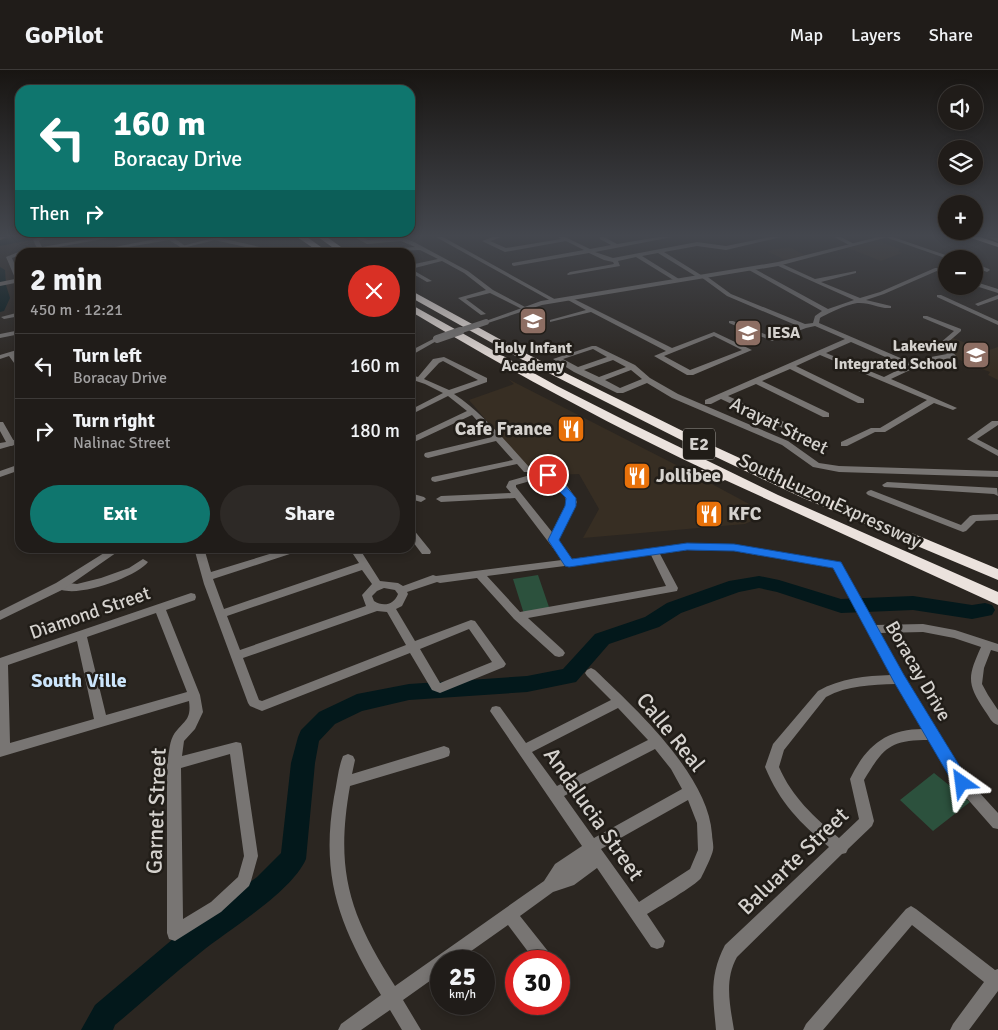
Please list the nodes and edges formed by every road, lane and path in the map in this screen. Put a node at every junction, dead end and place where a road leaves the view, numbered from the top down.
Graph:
1 (479, 282) edge
2 (520, 282) edge
3 (667, 282) edge
4 (710, 282) edge
5 (775, 282) edge
6 (818, 282) edge
7 (906, 282) edge
8 (983, 286) edge
9 (491, 291) junction
10 (998, 291) edge
11 (415, 296) edge
12 (939, 296) dead end
13 (998, 297) edge
14 (570, 299) junction
15 (862, 300) junction
16 (555, 301) junction
17 (978, 304) dead end
18 (889, 307) dead end
19 (524, 308) junction
20 (415, 310) edge
21 (592, 310) junction
22 (827, 311) junction
23 (483, 314) dead end
24 (15, 315) edge
25 (4, 317) dead end
26 (925, 317) dead end
27 (552, 321) dead end
28 (731, 322) dead end
29 (998, 323) edge
30 (816, 324) junction
31 (804, 326) junction
32 (15, 333) edge
33 (0, 336) edge
34 (851, 339) junction
35 (415, 351) edge
36 (672, 351) junction
37 (15, 353) edge
38 (821, 353) junction
39 (12, 354) junction
40 (0, 357) edge
41 (614, 357) junction
42 (15, 358) edge
43 (504, 361) junction
44 (912, 365) junction
45 (790, 366) junction
46 (632, 367) junction
47 (577, 370) junction
48 (415, 378) edge
49 (420, 379) junction
50 (599, 380) junction
51 (648, 380) junction
52 (884, 380) junction
53 (756, 381) junction
54 (524, 387) dead end
55 (449, 392) junction
56 (721, 396) junction
57 (933, 400) junction
58 (860, 401) dead end
59 (708, 402) dead end
60 (953, 408) dead end
61 (415, 409) edge
62 (472, 412) junction
63 (826, 415) dead end
64 (995, 423) dead end
65 (0, 424) edge
66 (794, 430) dead end
67 (497, 438) junction
68 (415, 439) edge
69 (15, 441) edge
70 (15, 442) edge
71 (844, 444) dead end
72 (0, 446) edge
73 (998, 453) edge
74 (428, 455) dead end
75 (518, 461) junction
76 (15, 469) edge
77 (527, 470) dead end
78 (882, 471) junction
79 (0, 474) edge
80 (998, 474) edge
81 (690, 476) dead end
82 (435, 479) dead end
83 (887, 485) junction
84 (998, 493) edge
85 (518, 496) junction
86 (415, 497) edge
87 (421, 499) dead end
88 (441, 499) dead end
89 (804, 513) junction
90 (998, 517) edge
91 (415, 538) edge
92 (553, 540) junction
93 (654, 551) junction
94 (426, 552) dead end
95 (110, 553) edge
96 (200, 553) edge
97 (282, 553) edge
98 (357, 553) edge
99 (143, 562) dead end
100 (569, 563) junction
101 (365, 565) junction
102 (479, 574) junction
103 (998, 575) edge
104 (207, 577) junction
105 (60, 586) junction
106 (378, 586) junction
107 (401, 590) junction
108 (191, 597) dead end
109 (998, 599) edge
110 (160, 608) junction
111 (376, 608) junction
112 (390, 608) junction
113 (221, 614) junction
114 (0, 616) edge
115 (518, 616) junction
116 (873, 629) junction
117 (81, 634) junction
118 (993, 646) edge
119 (412, 647) junction
120 (559, 653) dead end
121 (238, 656) junction
122 (1, 663) edge
123 (591, 673) dead end
124 (899, 679) junction
125 (194, 695) junction
126 (620, 701) junction
127 (496, 711) dead end
128 (998, 720) edge
129 (101, 722) junction
130 (933, 734) junction
131 (657, 741) junction
132 (524, 750) junction
133 (2, 751) edge
134 (444, 752) dead end
135 (348, 760) dead end
136 (174, 764) junction
137 (344, 782) junction
138 (691, 791) junction
139 (555, 794) junction
140 (998, 823) edge
141 (841, 848) junction
142 (596, 853) junction
143 (637, 912) junction
144 (510, 915) junction
145 (658, 941) dead end
146 (460, 950) edge
147 (537, 950) edge
148 (430, 971) edge
149 (996, 979) edge
150 (392, 997) junction
151 (346, 1030) edge
152 (412, 1030) edge
153 (726, 1030) edge
154 (812, 1030) edge
155 (959, 1030) edge

1 - 9 street
2 - 16 street
3 - 14 street
4 - 31 street
5 - 22 street
6 - 15 street
7 - 15 street
8 - 10 street
9 - 19 street
9 - 23 street
11 - 103 highway, South Luzon Expressway / E2
12 - 29 street
13 - 17 street
14 - 16 street
14 - 21 street
15 - 18 street
15 - 22 street
16 - 19 street
19 - 35 street, bridge
20 - 43 highway, South Luzon Expressway / E2
21 - 27 street
21 - 36 street
22 - 30 street
24 - 25 street
26 - 44 street
28 - 31 street
30 - 31 street
30 - 34 street
32 - 33 street
34 - 38 street
34 - 44 street
36 - 36 street
37 - 39 street
38 - 45 street
38 - 52 street
39 - 40 street
39 - 42 street
41 - 46 street, Arayat Street
41 - 47 street
41 - 47 street, Arayat Street
43 - 54 highway
43 - 89 highway, South Luzon Expressway / E2
44 - 52 street
45 - 53 street
45 - 58 street
46 - 50 street
46 - 51 street, Arayat Street
47 - 50 street
48 - 49 street
49 - 55 street
49 - 55 street
50 - 51 street
51 - 78 street, Arayat Street
52 - 57 street
53 - 56 street
53 - 63 street
55 - 61 street
55 - 62 street
56 - 59 street
56 - 66 street
57 - 60 street
57 - 71 street
62 - 67 street
62 - 68 street
64 - 73 street
65 - 69 street
67 - 74 street
67 - 75 street
70 - 72 street
75 - 77 street
75 - 82 street
76 - 79 street
78 - 80 street, Arayat Street
78 - 83 street
81 - 89 highway
83 - 84 street
83 - 90 street
85 - 88 street
85 - 92 street
85 - 92 street
86 - 87 street
89 - 109 highway, South Luzon Expressway / E2
91 - 94 street
92 - 100 street
93 - 100 street, Boracay Drive
93 - 115 street
93 - 116 street, Boracay Drive
95 - 105 street
96 - 104 street
97 - 104 street
98 - 101 street
99 - 105 street
100 - 102 street, Boracay Drive
101 - 106 street
101 - 113 street
102 - 107 street, Boracay Drive
102 - 115 street
104 - 113 street
105 - 114 street
106 - 107 street
106 - 111 street
107 - 112 street
108 - 110 street, Diamond Street
110 - 117 street, Diamond Street
110 - 125 street
111 - 112 street
111 - 121 street
112 - 119 street
113 - 121 street
115 - 120 street
116 - 118 street
116 - 124 street, Boracay Drive
117 - 122 street, Diamond Street
117 - 129 street
118 - 128 street
119 - 119 street
119 - 121 street
122 - 133 street
123 - 126 street, Calle Real
124 - 130 street, Boracay Drive
124 - 141 street
125 - 129 street
125 - 136 street, Garnet Street
126 - 131 street, Calle Real
126 - 132 street
127 - 132 street, Andalucia Street
129 - 133 street
130 - 140 street, Boracay Drive
130 - 141 street, Baluarte Street
131 - 138 street, Calle Real
131 - 139 street
132 - 139 street, Andalucia Street
134 - 137 street
135 - 137 street
136 - 136 street, Garnet Street
137 - 150 street
138 - 142 street
138 - 143 street, Calle Real
139 - 142 street, Andalucia Street
141 - 153 street, Baluarte Street
142 - 143 street, Andalucia Street
142 - 144 street
143 - 145 street, Andalucia Street
144 - 146 street
144 - 147 street
148 - 150 street
149 - 154 street
149 - 155 street
150 - 151 street
150 - 152 street

